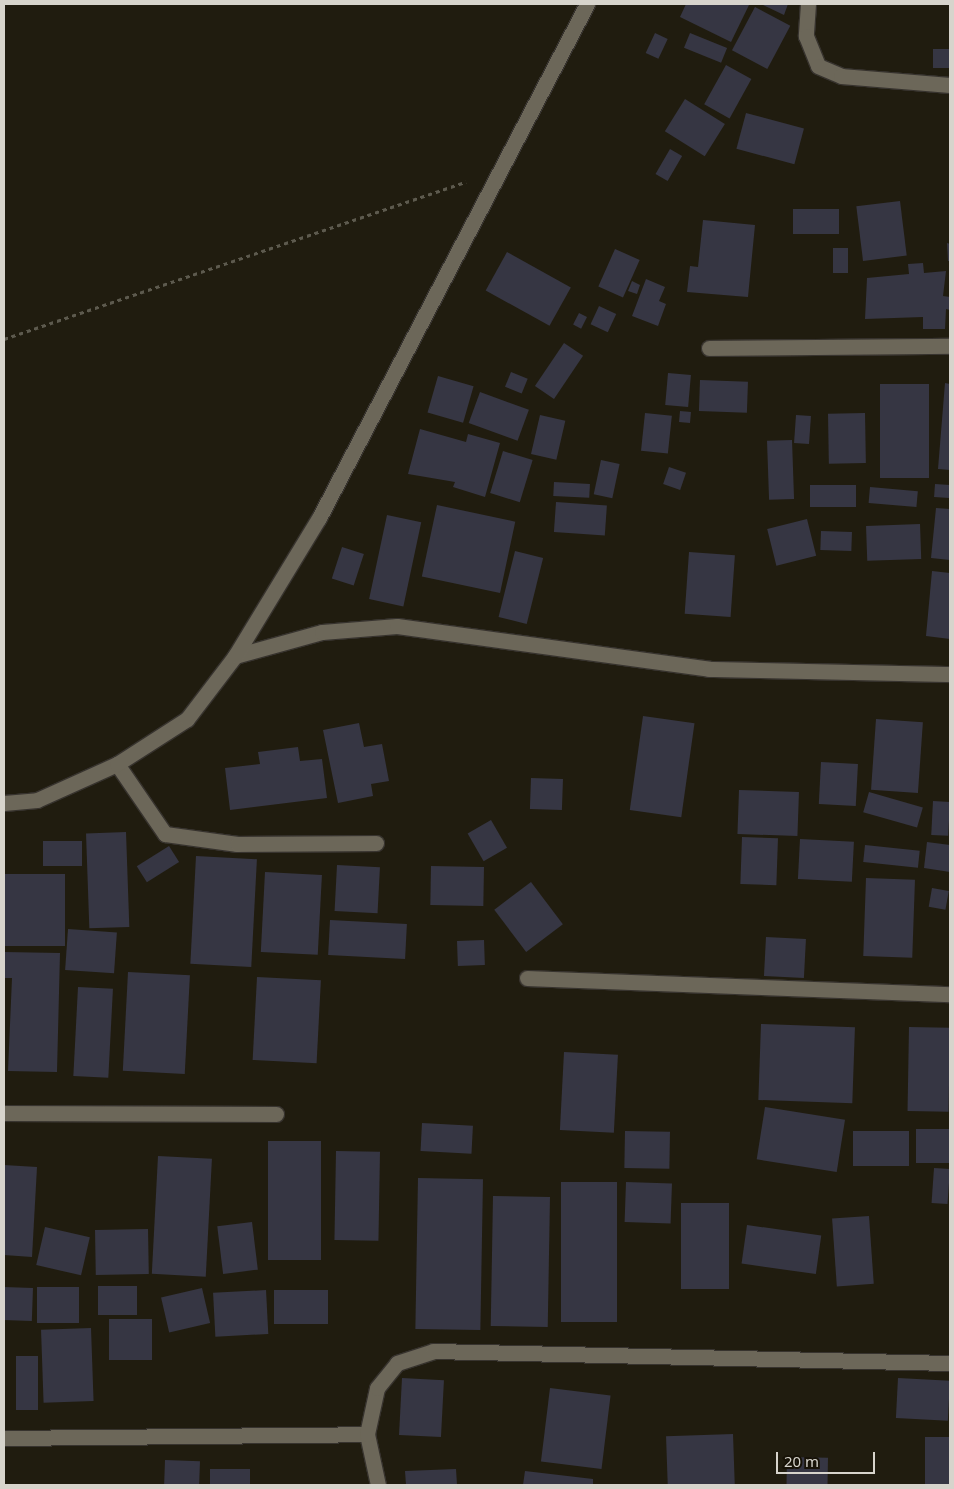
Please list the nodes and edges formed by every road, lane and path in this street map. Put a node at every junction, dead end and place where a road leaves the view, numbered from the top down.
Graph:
1 (587, 4) edge
2 (808, 4) edge
3 (950, 85) edge
4 (491, 188) junction
5 (4, 340) edge
6 (950, 346) edge
7 (709, 348) dead end
8 (235, 656) junction
9 (950, 674) edge
10 (117, 764) junction
11 (4, 803) edge
12 (376, 843) dead end
13 (527, 978) dead end
14 (950, 994) edge
15 (4, 1114) edge
16 (276, 1114) dead end
17 (950, 1363) edge
18 (367, 1434) junction
19 (4, 1438) edge
20 (378, 1485) edge

1 - 4 street
2 - 3 street
4 - 5 path
4 - 8 street
6 - 7 street
8 - 9 street
8 - 10 street
10 - 11 street
10 - 12 street
13 - 14 street
15 - 16 street
17 - 18 street
18 - 19 street
18 - 20 street

